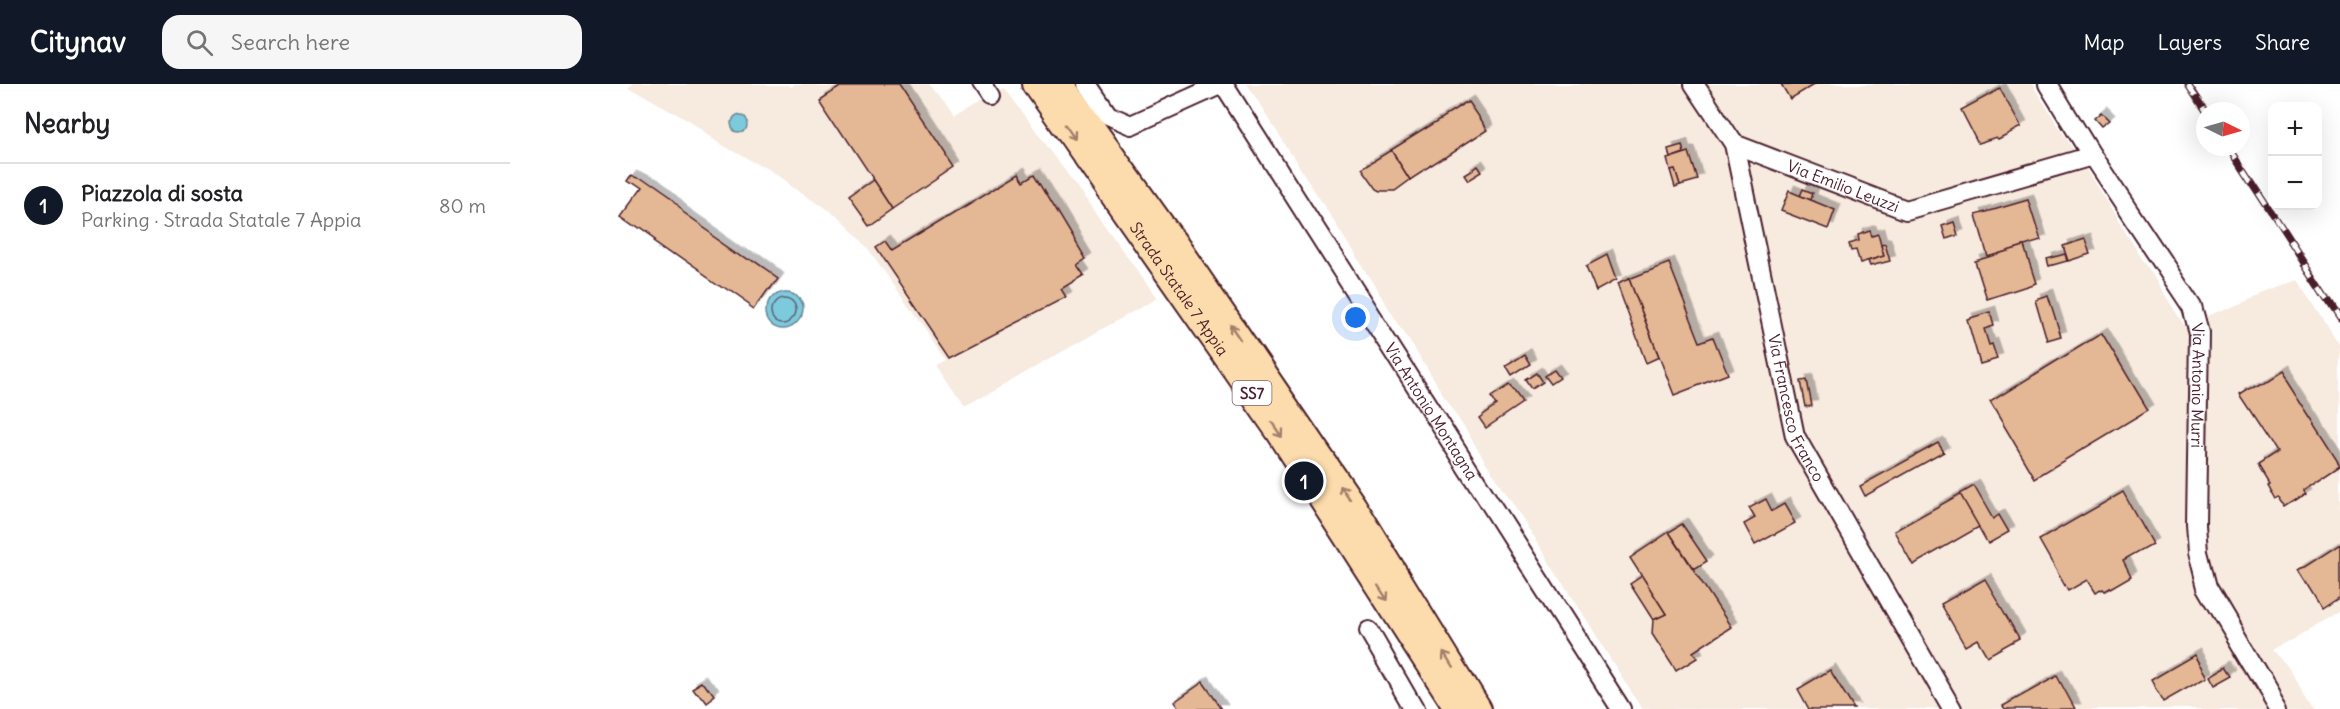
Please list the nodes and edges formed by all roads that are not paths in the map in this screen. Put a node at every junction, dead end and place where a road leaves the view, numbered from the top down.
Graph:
1 (1036, 84) edge
2 (1060, 84) edge
3 (1088, 84) edge
4 (1223, 84) edge
5 (1694, 84) edge
6 (2048, 84) edge
7 (1734, 144) junction
8 (2092, 156) junction
9 (1369, 631) dead end
10 (1414, 709) edge
11 (1458, 709) edge
12 (1478, 709) edge
13 (1621, 709) edge
14 (1952, 709) edge
15 (2279, 709) edge

1 -> 11 highway, Strada Statale 7 Appia / SS7
12 -> 2 highway, Strada Statale 7 Appia / SS7
3 - 4 street
4 - 13 street, Via Antonio Montagna
5 - 7 street, Via Francesco Franco
6 - 8 street, Via Antonio Murri
7 - 8 street, Via Emilio Leuzzi
7 - 14 street, Via Francesco Franco
8 - 15 street, Via Antonio Murri
9 - 10 street

